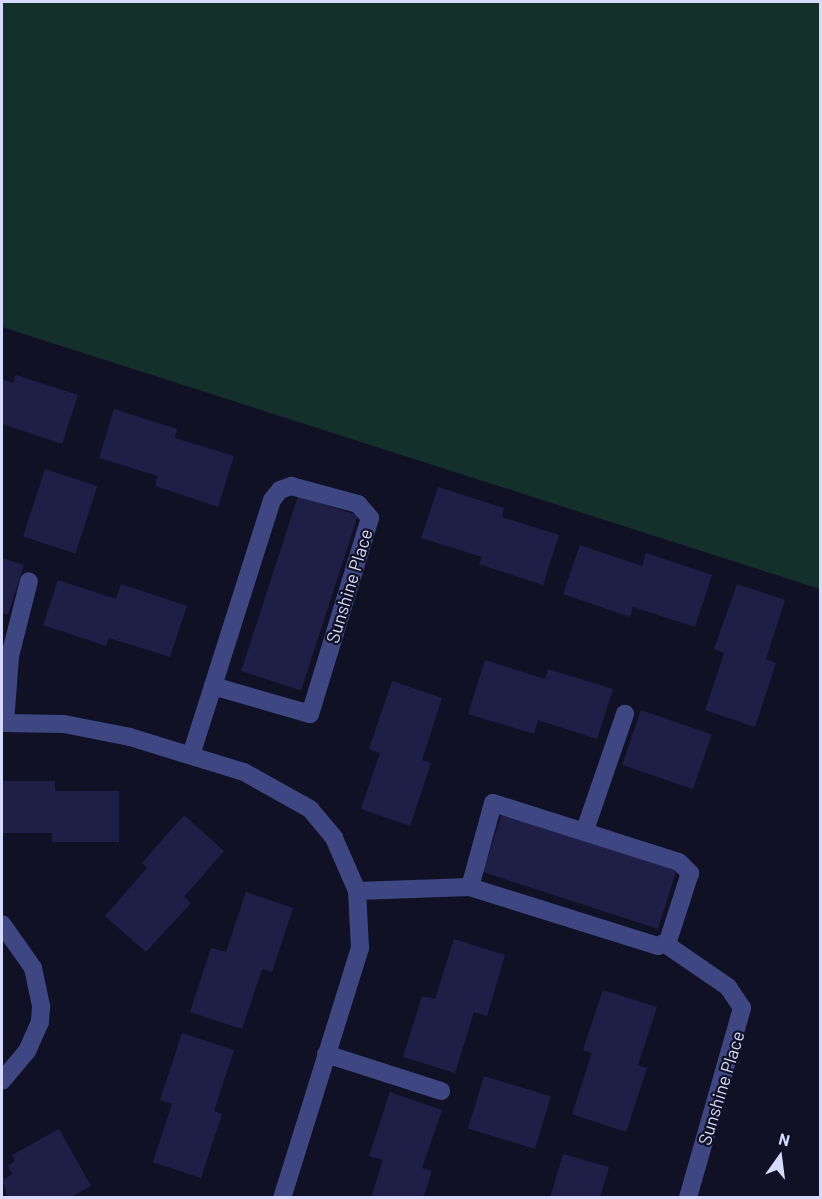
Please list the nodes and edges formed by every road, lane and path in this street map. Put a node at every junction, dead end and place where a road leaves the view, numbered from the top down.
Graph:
1 (29, 581) dead end
2 (213, 686) junction
3 (625, 714) dead end
4 (3, 723) edge
5 (191, 755) junction
6 (585, 830) junction
7 (470, 887) junction
8 (357, 891) junction
9 (2, 924) edge
10 (664, 943) junction
11 (326, 1054) junction
12 (2, 1081) edge
13 (441, 1091) dead end
14 (282, 1197) edge
15 (688, 1197) edge

1 - 4 street
2 - 2 street, Sunshine Place
2 - 5 street, Sunshine Place
3 - 6 street
4 - 5 street
5 - 8 street
6 - 7 street
6 - 10 street
7 - 8 street, Sunshine Place
7 - 10 street, Sunshine Place
8 - 11 street
9 - 12 street
10 - 15 street, Sunshine Place
11 - 13 street
11 - 14 street

